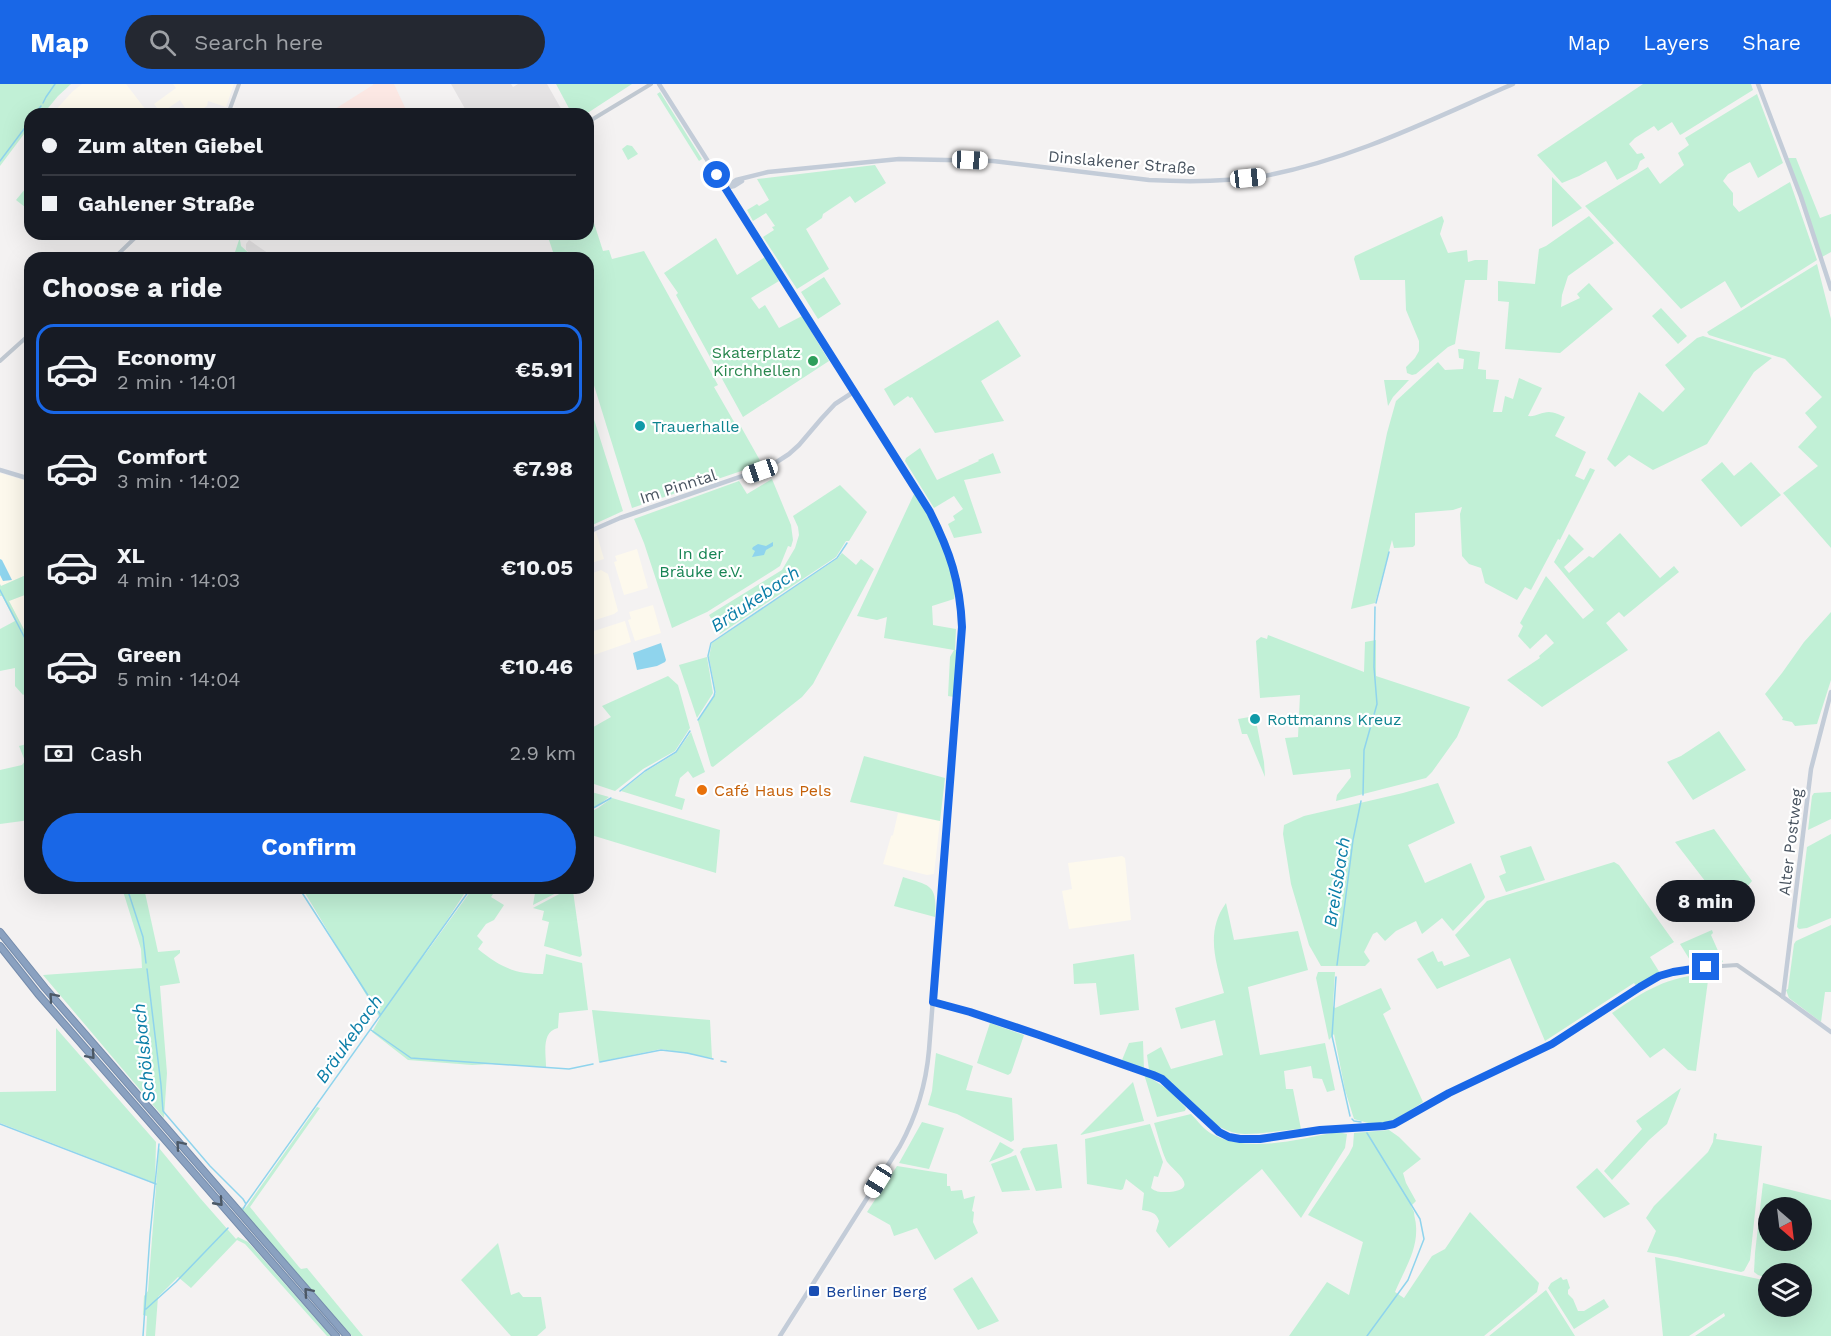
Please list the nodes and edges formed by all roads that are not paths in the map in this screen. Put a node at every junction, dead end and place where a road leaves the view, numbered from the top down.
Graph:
1 (239, 84) edge
2 (651, 84) edge
3 (659, 84) edge
4 (1513, 84) edge
5 (1758, 84) edge
6 (230, 108) edge
7 (594, 118) edge
8 (725, 188) junction
9 (133, 240) edge
10 (120, 252) edge
11 (1831, 289) edge
12 (24, 339) edge
13 (0, 361) edge
14 (855, 391) junction
15 (0, 470) edge
16 (24, 477) edge
17 (594, 529) edge
18 (1831, 692) edge
19 (0, 932) edge
20 (0, 946) edge
21 (1783, 997) junction
22 (933, 1002) junction
23 (1831, 1032) edge
24 (336, 1336) edge
25 (347, 1336) edge
26 (780, 1336) edge

1 - 6 street
2 - 7 street
3 - 8 main road
4 - 8 main road, Dinslakener Straße
5 - 11 main road
8 - 14 main road
9 - 10 street
12 - 13 street
14 - 17 main road, Im Pinntal
14 - 22 main road
15 - 16 main road
18 - 21 main road, Alter Postweg
25 -> 19 highway
20 -> 24 highway
21 - 22 street
21 - 23 main road
22 - 26 main road

